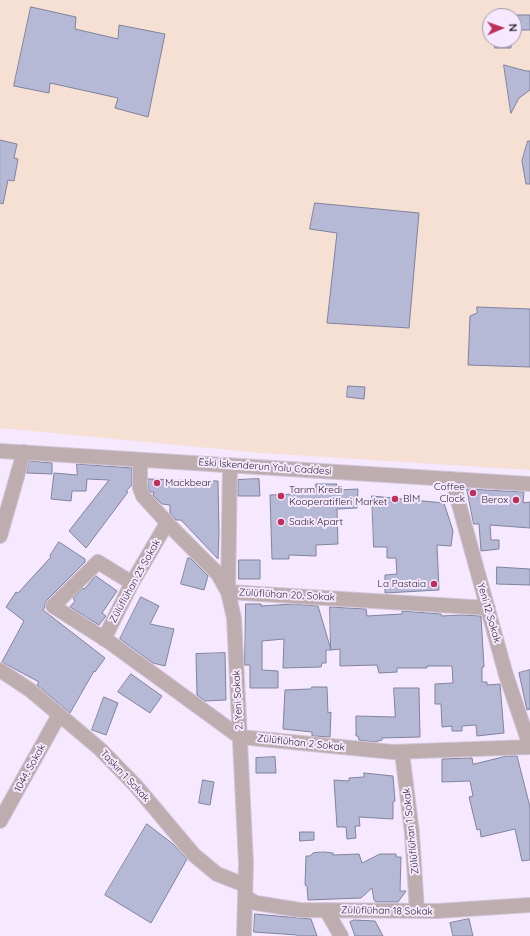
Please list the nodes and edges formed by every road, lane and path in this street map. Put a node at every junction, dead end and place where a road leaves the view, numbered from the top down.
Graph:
1 (0, 451) edge
2 (24, 452) junction
3 (140, 460) junction
4 (230, 465) junction
5 (452, 479) junction
6 (530, 484) edge
7 (167, 522) junction
8 (0, 533) edge
9 (132, 583) junction
10 (228, 592) junction
11 (488, 608) junction
12 (104, 639) junction
13 (0, 670) edge
14 (59, 715) junction
15 (240, 737) junction
16 (530, 747) edge
17 (402, 752) junction
18 (0, 821) edge
19 (245, 891) junction
20 (530, 905) edge
21 (326, 910) junction
22 (417, 911) junction
23 (244, 936) edge
24 (341, 936) edge

1 - 2 street, Eski İskenderun Yolu Caddesi
2 - 3 street, Eski İskenderun Yolu Caddesi
2 - 8 street
3 - 4 street, Eski İskenderun Yolu Caddesi
3 - 7 street, Zülüflühan 20. Sokak
4 - 5 street, Eski İskenderun Yolu Caddesi
4 - 10 street, 2. Yeni Sokak
5 - 6 street, Eski İskenderun Yolu Caddesi
5 - 11 street, Yeni 12 Sokak
7 - 9 street, Zülüflühan 23 Sokak
7 - 10 street, Zülüflühan 20. Sokak
9 - 12 street, Zülüflühan 23 Sokak
9 - 12 street
10 - 11 street, Zülüflühan 20. Sokak
10 - 15 street, 2. Yeni Sokak
11 - 16 street, Yeni 12 Sokak
12 - 15 street
13 - 14 street, Taşkın 1 Sokak
14 - 18 street, 1044. Sokak
14 - 19 street, Taşkın 1 Sokak
15 - 17 street, Zülüflühan 2 Sokak
15 - 19 street, 2. Yeni Sokak
16 - 17 street, Zülüflühan 2 Sokak
17 - 22 street, Zülüflühan 1 Sokak
19 - 21 street, Zülüflühan 18 Sokak
19 - 23 street, 2. Yeni Sokak
20 - 22 street, Zülüflühan 18 Sokak
21 - 22 street, Zülüflühan 18 Sokak
21 - 24 street

